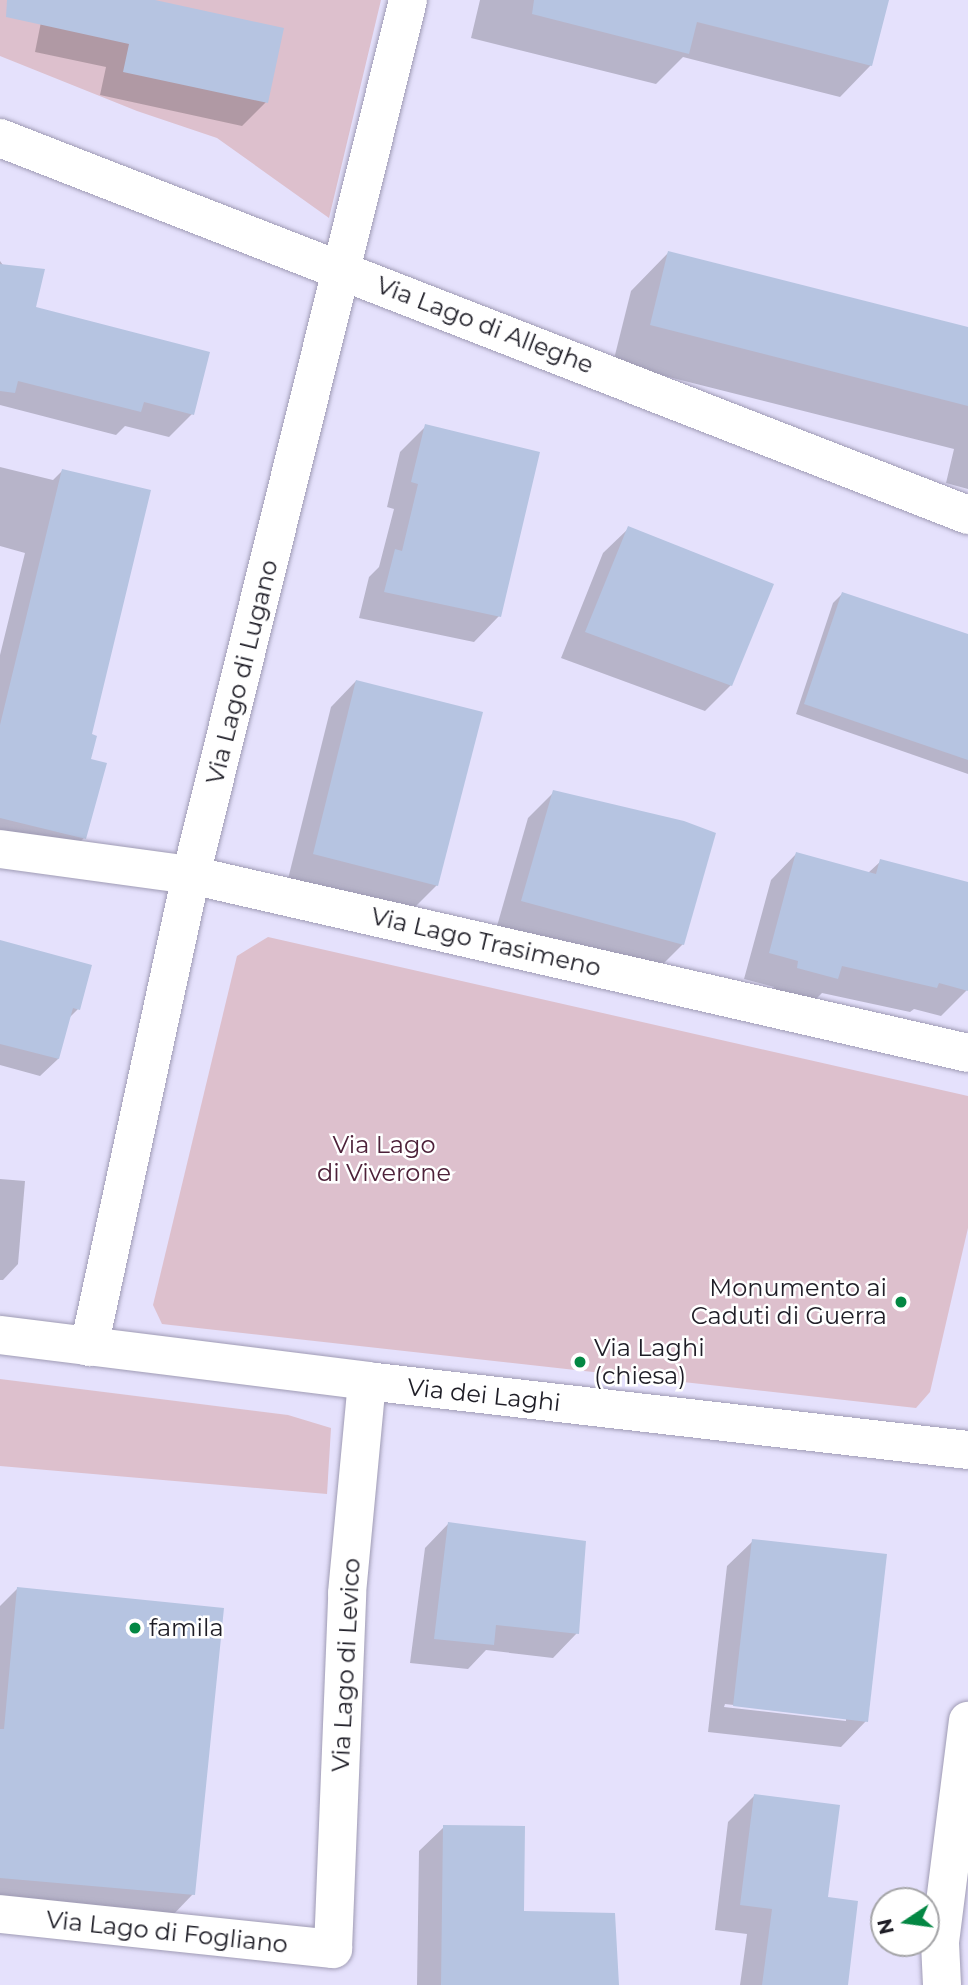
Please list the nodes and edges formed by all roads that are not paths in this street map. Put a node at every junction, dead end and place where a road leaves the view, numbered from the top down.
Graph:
1 (408, 0) edge
2 (0, 138) edge
3 (342, 269) junction
4 (968, 515) edge
5 (0, 849) edge
6 (191, 875) junction
7 (968, 1052) edge
8 (0, 1335) edge
9 (89, 1346) junction
10 (368, 1381) junction
11 (968, 1450) edge
12 (968, 1721) edge
13 (0, 1914) edge
14 (333, 1949) joint
15 (942, 1985) edge

1 - 3 street, Via Lago di Lugano
2 - 3 street, Via Lago di Alleghe
3 - 4 street, Via Lago di Alleghe
3 - 6 street, Via Lago di Lugano
5 - 6 street, Via Lago Trasimeno
6 - 7 street, Via Lago Trasimeno
6 - 9 street, Via Lago di Lugano
8 - 9 street, Via dei Laghi
9 - 10 street, Via dei Laghi
10 - 11 street, Via dei Laghi
10 - 14 street, Via Lago di Levico
12 - 15 street
13 - 14 street, Via Lago di Fogliano

